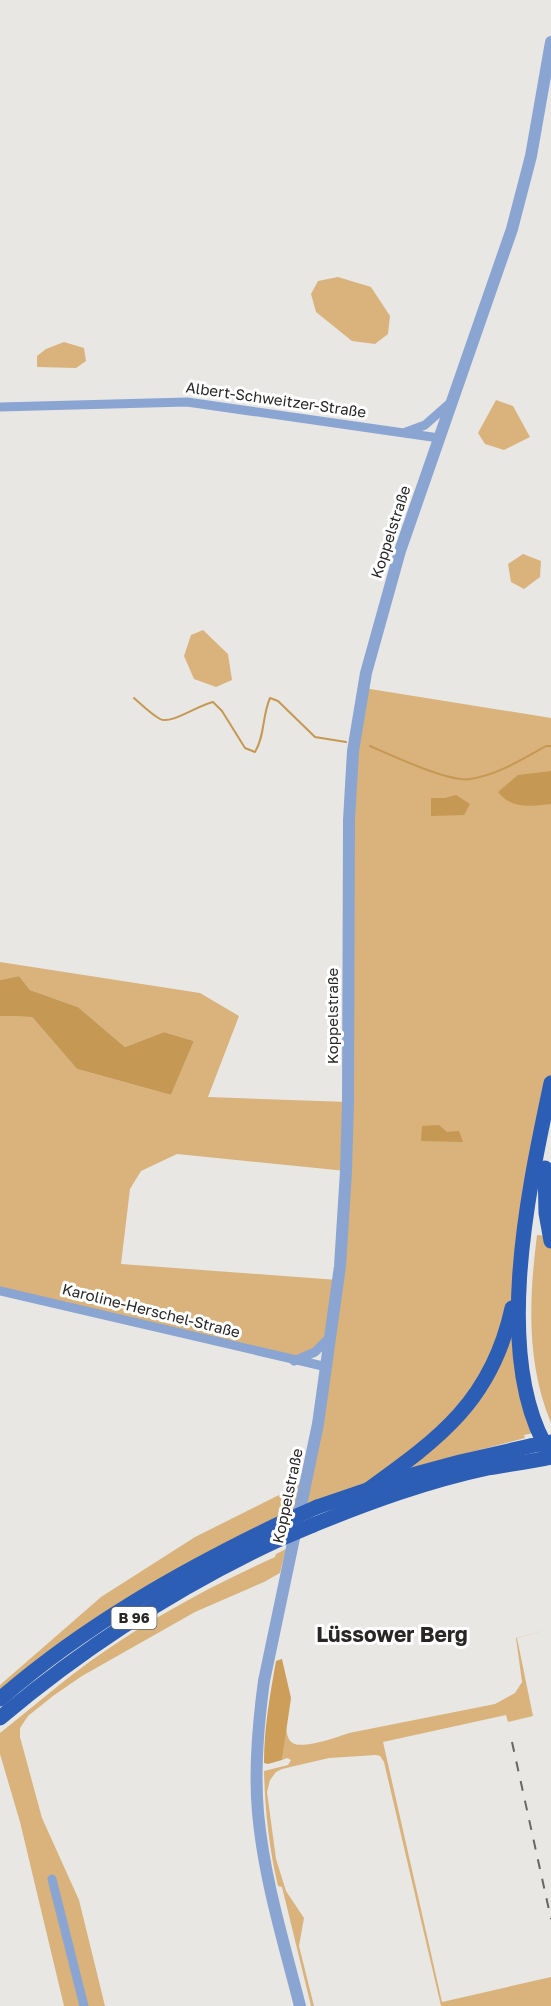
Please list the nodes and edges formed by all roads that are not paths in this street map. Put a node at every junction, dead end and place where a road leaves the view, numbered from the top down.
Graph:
1 (551, 42) edge
2 (451, 402) junction
3 (0, 407) edge
4 (404, 433) junction
5 (439, 438) junction
6 (551, 1083) edge
7 (551, 1137) edge
8 (545, 1168) junction
9 (551, 1241) edge
10 (524, 1243) junction
11 (0, 1291) edge
12 (331, 1335) junction
13 (294, 1361) junction
14 (327, 1367) junction
15 (551, 1433) edge
16 (551, 1442) edge
17 (547, 1458) edge
18 (369, 1489) junction
19 (0, 1700) edge
20 (0, 1718) edge
21 (52, 1879) dead end
22 (84, 2006) edge
23 (300, 2006) edge

1 - 2 street, Koppelstraße
2 - 4 street
2 - 5 street, Koppelstraße
3 - 4 street, Albert-Schweitzer-Straße
4 - 5 street, Albert-Schweitzer-Straße
5 - 12 street, Koppelstraße
6 - 10 highway
7 - 8 highway
8 - 9 highway
8 - 15 highway
10 - 17 highway, B 96
10 - 18 highway, B 96
11 - 13 street, Karoline-Herschel-Straße
12 - 13 street
12 - 14 street, Koppelstraße
13 - 14 street, Karoline-Herschel-Straße
14 - 23 street, Koppelstraße
16 - 18 highway, B 96, bridge
17 - 20 highway, B 96, bridge
18 - 19 highway, B 96, bridge
21 - 22 street

